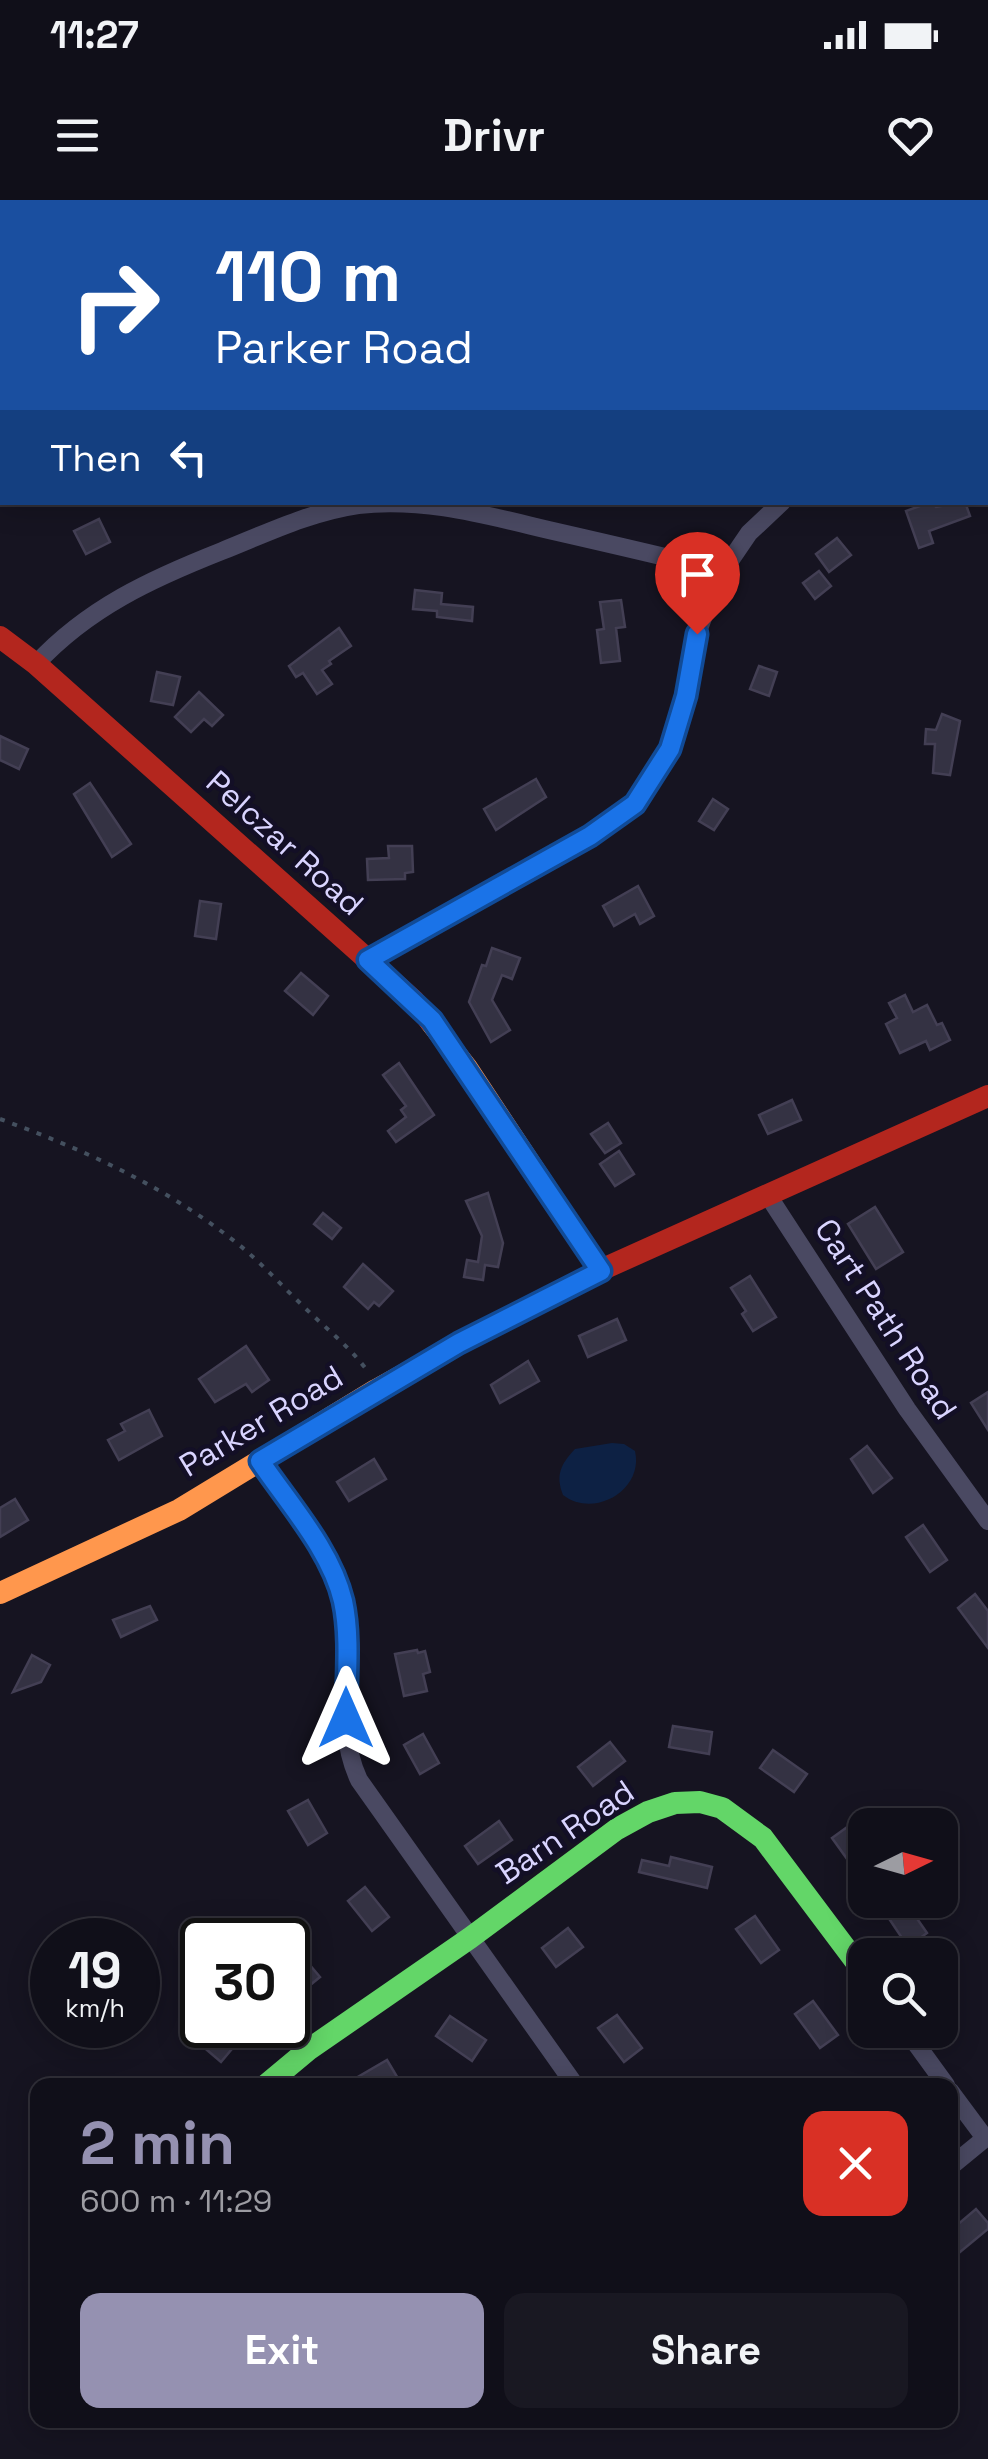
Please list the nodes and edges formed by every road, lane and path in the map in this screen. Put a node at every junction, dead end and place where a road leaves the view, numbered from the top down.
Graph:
1 (358, 505) edge
2 (421, 505) edge
3 (779, 505) edge
4 (723, 570) junction
5 (0, 637) edge
6 (36, 664) junction
7 (368, 960) junction
8 (988, 1096) edge
9 (0, 1119) edge
10 (769, 1197) junction
11 (601, 1271) junction
12 (377, 1389) junction
13 (260, 1461) junction
14 (988, 1521) edge
15 (0, 1593) edge
16 (470, 1938) junction
17 (848, 1951) edge
18 (919, 2048) edge
19 (274, 2078) edge
20 (570, 2078) edge
21 (941, 2078) edge
22 (958, 2101) edge
23 (986, 2137) edge
24 (958, 2160) edge

1 - 6 street
2 - 4 street
3 - 4 street
4 - 7 street
5 - 6 street, Pelczar Road
6 - 7 street, Pelczar Road
7 - 11 street, Pelczar Road
8 - 10 street, Parker Road
9 - 12 path
10 - 11 street, Parker Road
10 - 14 street, Cart Path Road
11 - 12 street, Parker Road
12 - 13 street, Parker Road
13 - 15 street, Parker Road
13 - 16 street
16 - 17 street, Barn Road
16 - 19 street, Barn Road
16 - 20 street
18 - 21 street
22 - 23 street
23 - 24 street

